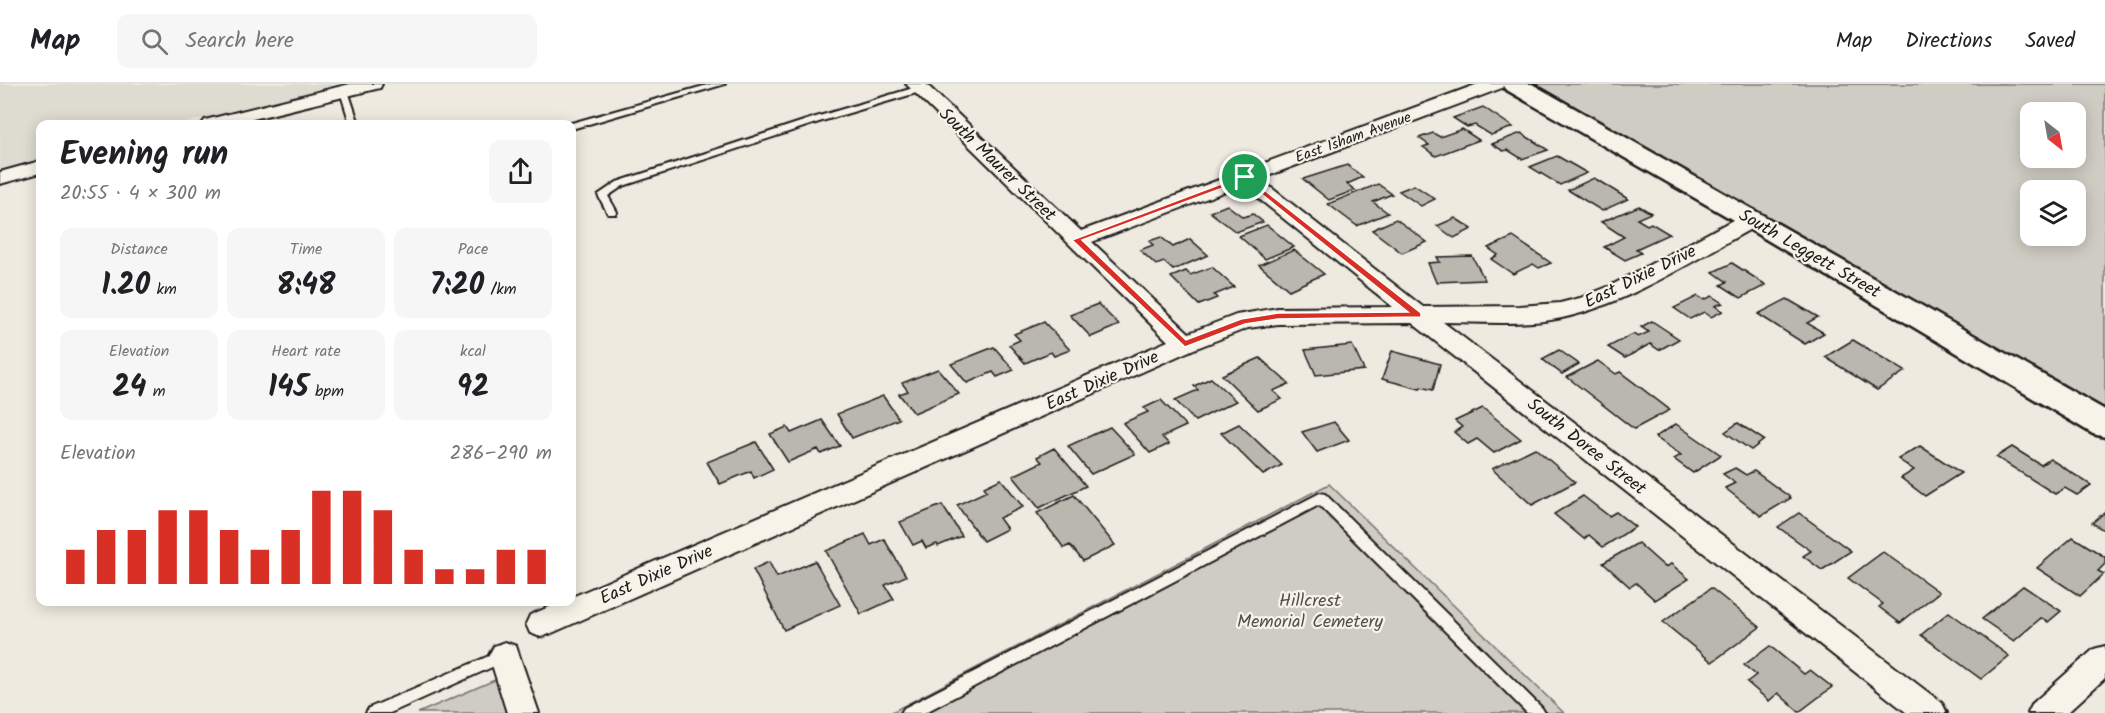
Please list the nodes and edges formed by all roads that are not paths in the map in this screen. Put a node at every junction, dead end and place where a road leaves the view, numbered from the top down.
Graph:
1 (373, 84) edge
2 (721, 84) edge
3 (1495, 84) edge
4 (1514, 84) edge
5 (917, 87) edge
6 (344, 91) junction
7 (228, 120) edge
8 (354, 120) edge
9 (576, 125) edge
10 (36, 168) edge
11 (1245, 177) junction
12 (0, 178) edge
13 (612, 212) dead end
14 (1752, 219) junction
15 (1076, 240) junction
16 (1418, 315) junction
17 (1185, 344) junction
18 (2105, 425) edge
19 (541, 624) dead end
20 (505, 655) joint
21 (2105, 659) edge
22 (374, 713) edge
23 (523, 713) edge
24 (909, 713) edge
25 (1537, 713) edge
26 (1931, 713) edge
27 (2044, 713) edge

1 - 6 street
2 - 9 lane
3 - 11 street, East Isham Avenue
4 - 14 street, South Leggett Street
5 - 13 lane
5 - 15 street, South Maurer Street
6 - 7 street
6 - 8 lane
10 - 12 street
11 - 15 street, East Isham Avenue
11 - 16 street, South Doree Street
14 - 16 street, East Dixie Drive
14 - 18 street, South Leggett Street
15 - 17 street, South Maurer Street
16 - 17 street, East Dixie Drive
16 - 26 street, South Doree Street
17 - 19 street, East Dixie Drive
20 - 22 lane
20 - 23 street
21 - 27 street
24 - 25 lane

